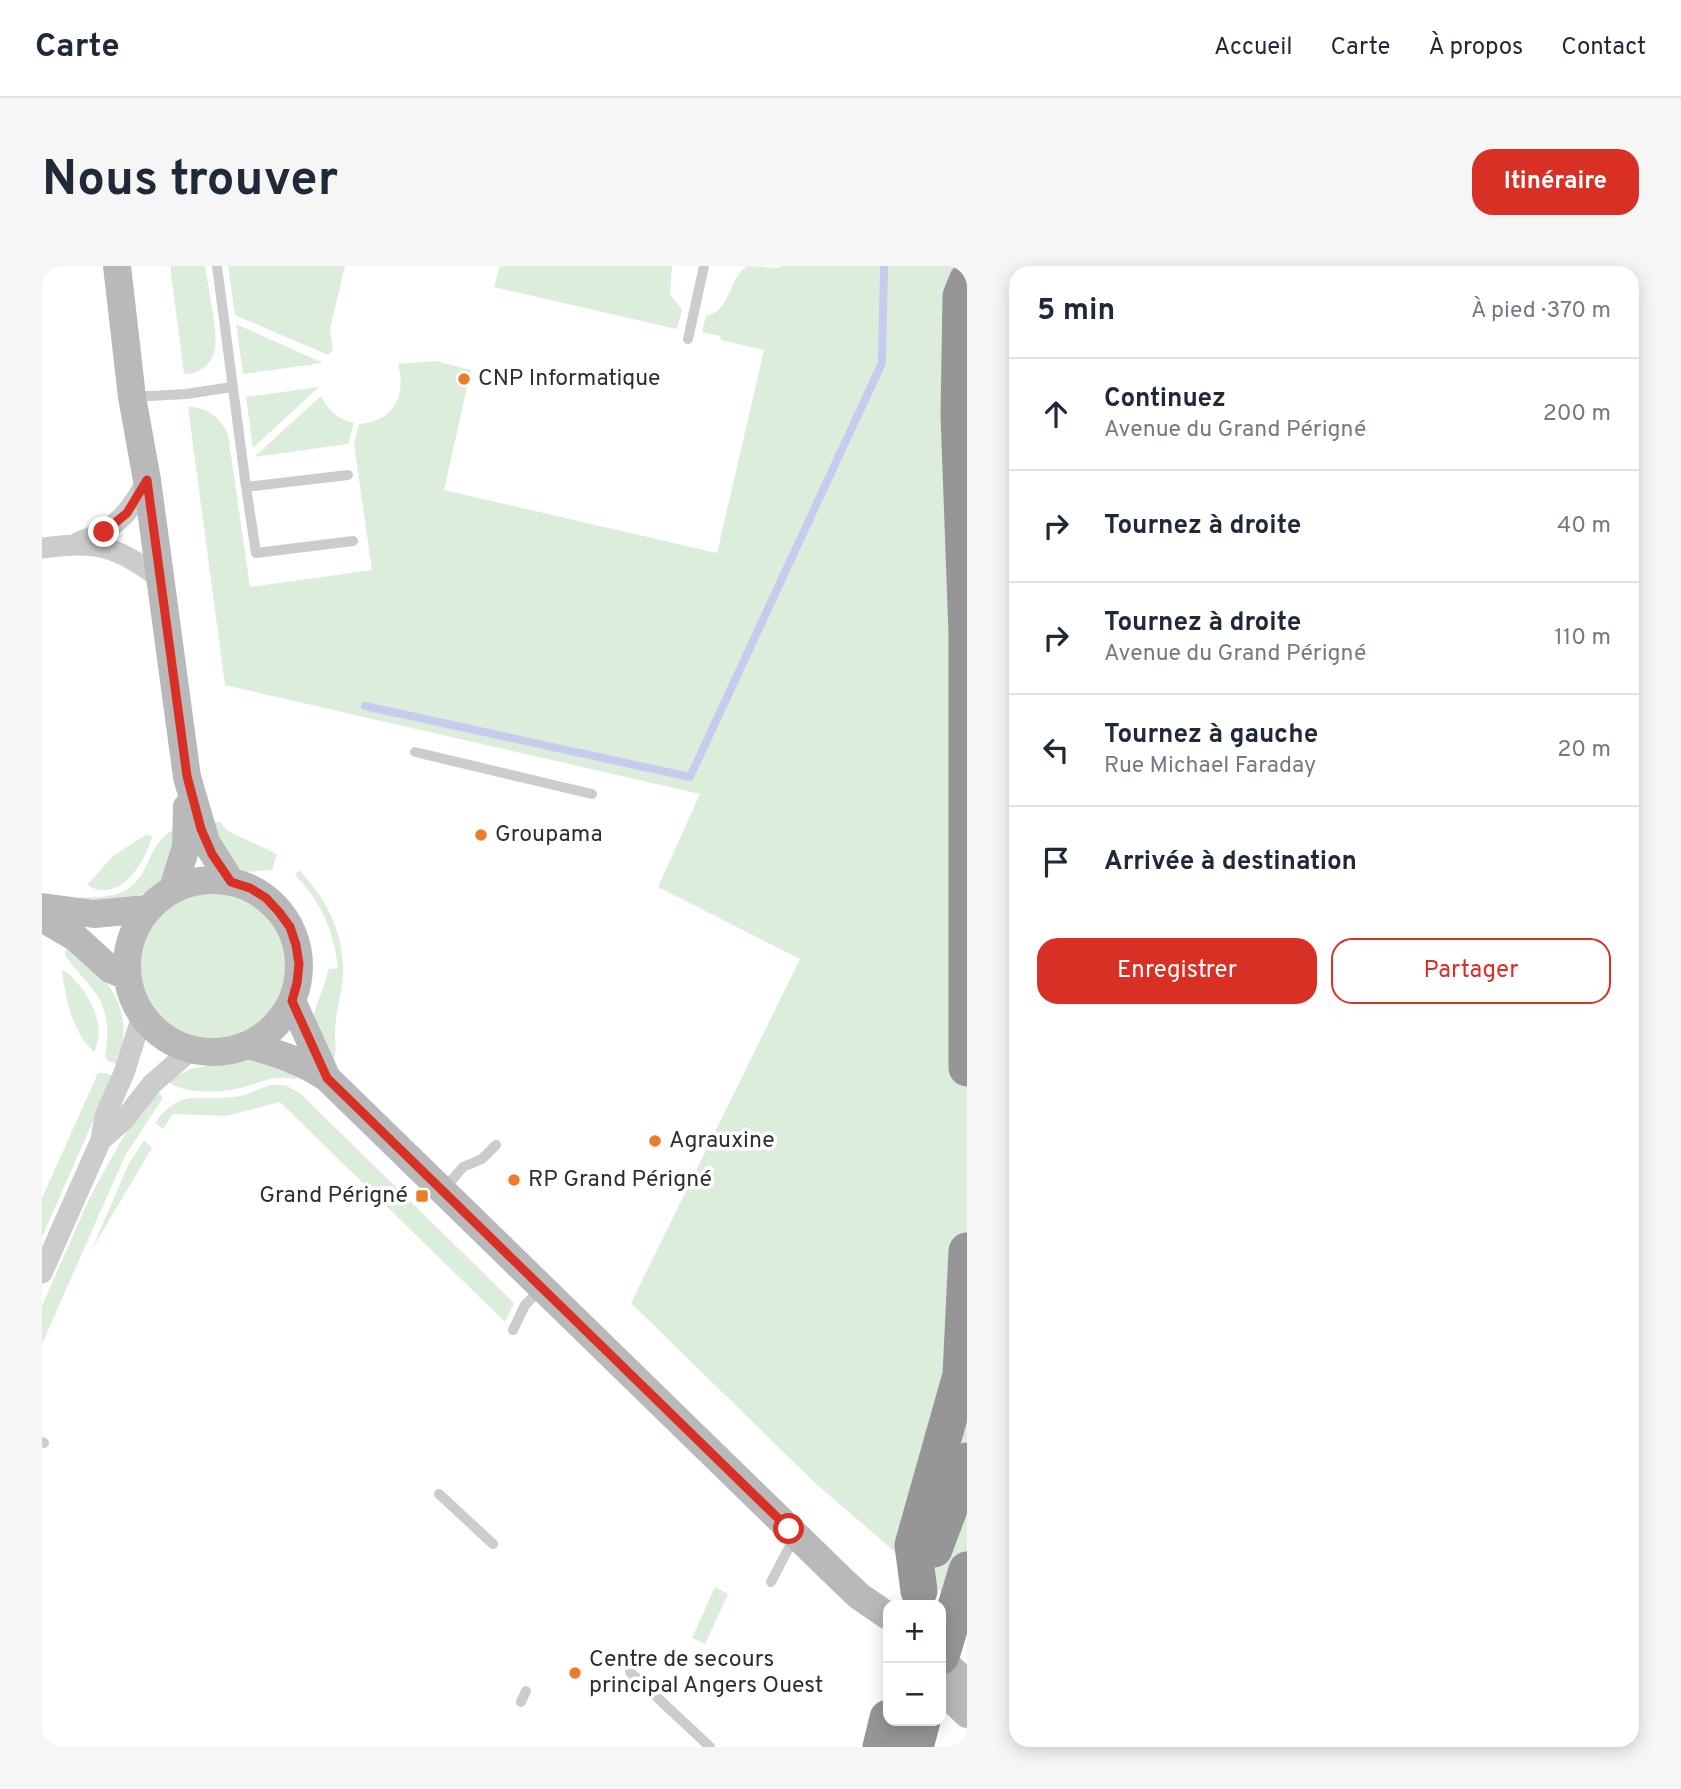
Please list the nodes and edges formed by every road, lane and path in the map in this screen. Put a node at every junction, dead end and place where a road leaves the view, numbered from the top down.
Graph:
1 (117, 266) edge
2 (217, 266) edge
3 (704, 266) edge
4 (967, 281) edge
5 (688, 339) dead end
6 (232, 387) junction
7 (132, 397) junction
8 (348, 475) dead end
9 (147, 480) junction
10 (246, 487) junction
11 (353, 541) dead end
12 (72, 544) junction
13 (42, 548) edge
14 (160, 578) junction
15 (415, 752) dead end
16 (187, 776) junction
17 (592, 794) dead end
18 (231, 882) junction
19 (173, 889) junction
20 (42, 907) edge
21 (147, 909) junction
22 (42, 918) edge
23 (127, 976) junction
24 (292, 1001) junction
25 (142, 1016) junction
26 (248, 1045) junction
27 (191, 1050) junction
28 (967, 1068) edge
29 (327, 1078) junction
30 (102, 1140) junction
31 (496, 1145) dead end
32 (442, 1191) junction
33 (967, 1251) edge
34 (43, 1269) edge
35 (541, 1288) junction
36 (513, 1330) dead end
37 (967, 1461) edge
38 (439, 1494) dead end
39 (796, 1536) junction
40 (494, 1544) dead end
41 (967, 1570) edge
42 (771, 1582) dead end
43 (849, 1587) junction
44 (917, 1598) edge
45 (961, 1602) edge
46 (883, 1611) edge
47 (883, 1631) edge
48 (946, 1644) edge
49 (946, 1663) edge
50 (630, 1672) dead end
51 (967, 1683) edge
52 (946, 1694) edge
53 (967, 1714) edge
54 (886, 1726) edge
55 (921, 1726) edge
56 (709, 1746) edge
57 (881, 1747) edge
58 (915, 1747) edge

1 - 7 street
2 - 6 lane
3 - 5 lane
4 - 28 highway
6 - 7 lane
6 - 10 lane
7 - 9 street
8 - 10 lane
9 - 12 street
9 - 14 street
10 - 11 lane
12 - 13 street
12 - 14 street
14 - 16 street
15 - 17 lane
16 - 18 street
16 - 19 street
18 - 19 street
18 - 24 street
19 - 21 street
20 - 21 street
21 - 23 street
22 - 23 street
23 - 25 street
24 - 26 street
24 - 29 street
25 - 27 street
25 - 30 street
26 - 27 street
26 - 29 street
27 - 30 street
29 - 32 street
30 - 34 street
31 - 32 lane
32 - 35 street
33 - 44 highway
35 - 36 lane
35 - 39 street
37 - 44 highway
38 - 40 lane
39 - 42 lane
39 - 43 street
41 - 45 highway
43 - 46 street
43 - 47 street
45 - 48 highway
49 - 51 street
50 - 56 lane
52 - 53 street
54 - 57 highway
55 - 58 highway

